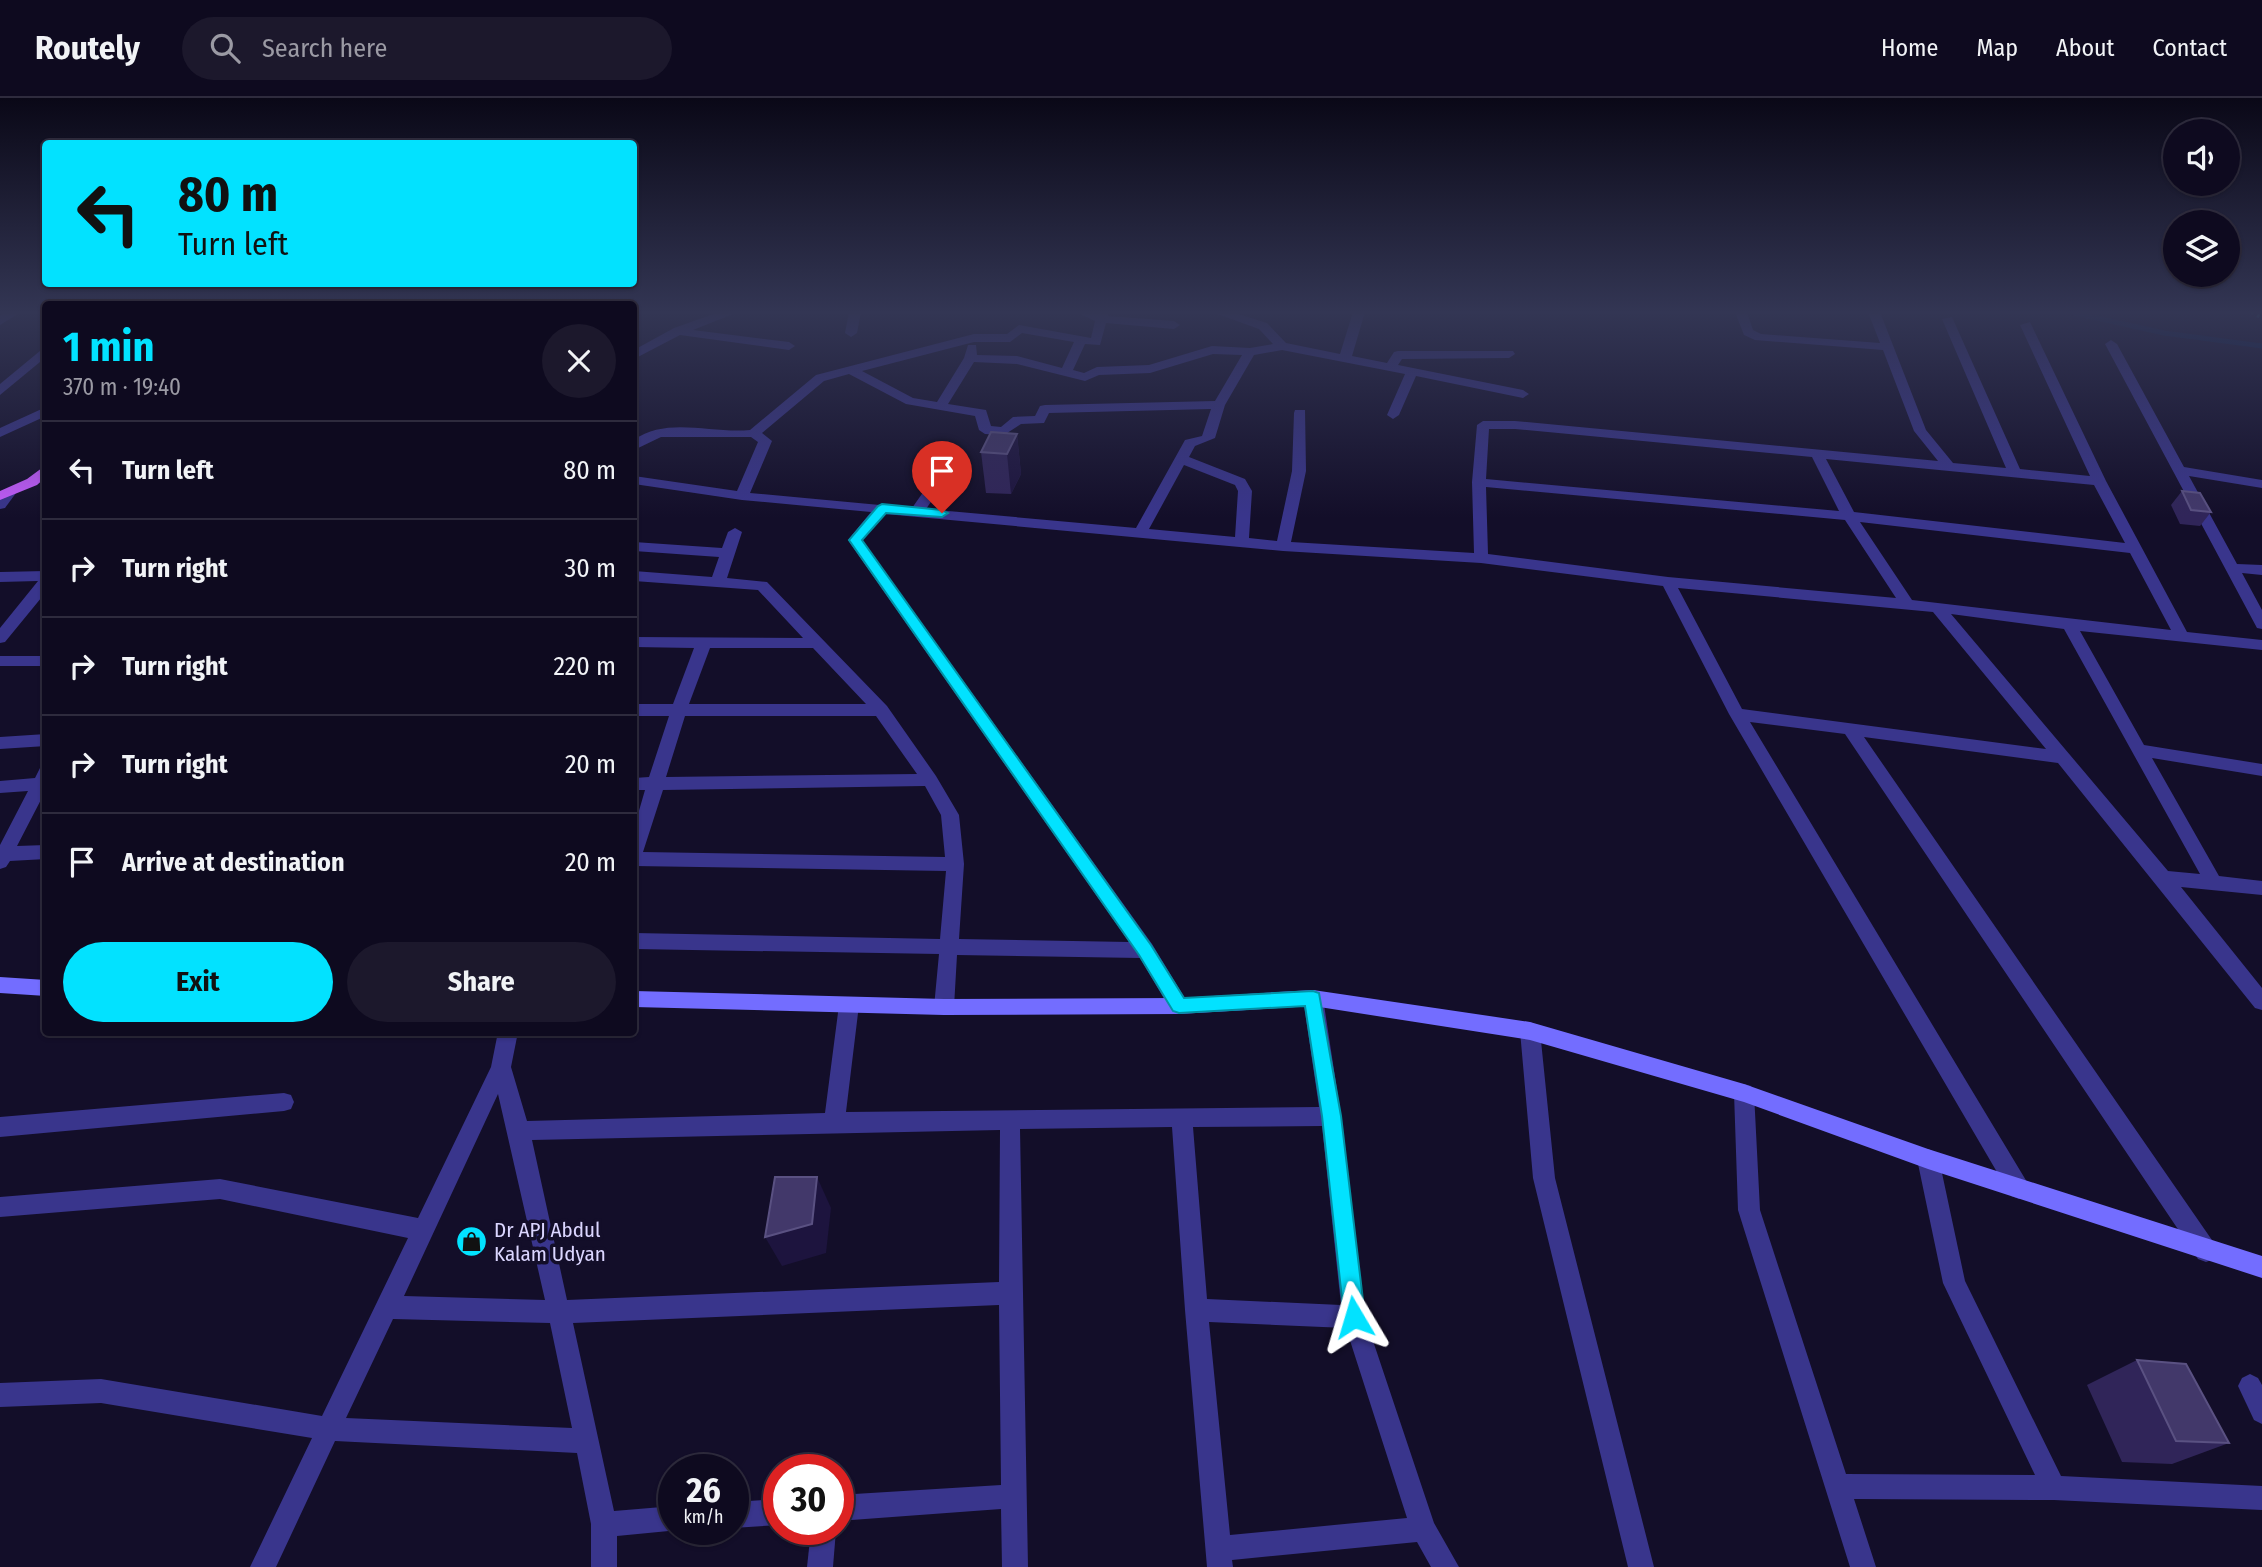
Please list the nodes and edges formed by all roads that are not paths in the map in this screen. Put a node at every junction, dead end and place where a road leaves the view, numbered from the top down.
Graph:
1 (817, 381) edge
2 (871, 381) edge
3 (956, 381) edge
4 (1233, 381) edge
5 (1408, 381) edge
6 (1445, 381) edge
7 (1901, 381) edge
8 (1975, 381) edge
9 (2052, 381) edge
10 (2131, 381) edge
11 (941, 405) junction
12 (1219, 405) junction
13 (1520, 405) junction
14 (42, 413) edge
15 (1300, 413) dead end
16 (1393, 415) dead end
17 (1, 432) edge
18 (754, 433) junction
19 (637, 443) edge
20 (1817, 455) junction
21 (955, 457) dead end
22 (1181, 459) junction
23 (1949, 467) junction
24 (2181, 471) junction
25 (2014, 472) junction
26 (637, 480) edge
27 (39, 481) edge
28 (2099, 481) junction
29 (1479, 482) junction
30 (2262, 484) edge
31 (4, 495) edge
32 (742, 496) junction
33 (0, 505) edge
34 (882, 508) junction
35 (917, 511) junction
36 (1849, 516) junction
37 (735, 532) dead end
38 (1140, 533) junction
39 (1242, 542) junction
40 (637, 546) edge
41 (1283, 546) junction
42 (2135, 549) junction
43 (728, 553) junction
44 (1481, 558) junction
45 (2231, 568) junction
46 (2262, 570) edge
47 (42, 576) edge
48 (637, 576) edge
49 (0, 577) edge
50 (42, 579) edge
51 (718, 582) junction
52 (1668, 582) junction
53 (1907, 604) junction
54 (1937, 607) junction
55 (2262, 624) edge
56 (2069, 625) junction
57 (2182, 637) junction
58 (0, 638) edge
59 (637, 642) edge
60 (704, 642) junction
61 (818, 643) junction
62 (2262, 645) edge
63 (42, 661) edge
64 (0, 662) edge
65 (637, 710) edge
66 (679, 710) junction
67 (881, 710) junction
68 (1737, 714) junction
69 (1849, 728) junction
70 (42, 740) edge
71 (0, 743) edge
72 (2139, 750) junction
73 (2064, 758) junction
74 (2262, 770) edge
75 (42, 779) edge
76 (930, 780) junction
77 (42, 783) edge
78 (637, 784) edge
79 (657, 784) junction
80 (0, 787) edge
81 (637, 845) edge
82 (42, 852) edge
83 (2, 857) edge
84 (637, 859) edge
85 (955, 864) junction
86 (2163, 878) junction
87 (2213, 882) junction
88 (2262, 888) edge
89 (637, 941) edge
90 (947, 946) junction
91 (1145, 950) junction
92 (0, 985) edge
93 (42, 988) edge
94 (1313, 998) junction
95 (637, 999) edge
96 (2262, 1002) edge
97 (849, 1005) junction
98 (1179, 1006) junction
99 (943, 1007) junction
100 (1530, 1031) junction
101 (507, 1036) edge
102 (501, 1067) junction
103 (1744, 1093) junction
104 (284, 1102) dead end
105 (1331, 1116) junction
106 (1182, 1117) junction
107 (1010, 1119) junction
108 (834, 1122) junction
109 (0, 1127) edge
110 (519, 1131) junction
111 (1928, 1159) junction
112 (2019, 1189) junction
113 (0, 1207) edge
114 (424, 1230) junction
115 (2206, 1251) junction
116 (2262, 1266) edge
117 (1010, 1293) junction
118 (387, 1307) junction
119 (1196, 1310) junction
120 (558, 1312) junction
121 (1354, 1317) junction
122 (2250, 1386) dead end
123 (0, 1395) edge
124 (2262, 1412) edge
125 (329, 1429) junction
126 (587, 1441) junction
127 (1838, 1486) junction
128 (2054, 1488) junction
129 (1016, 1496) junction
130 (2262, 1498) edge
131 (854, 1507) edge
132 (658, 1520) edge
133 (604, 1524) junction
134 (1423, 1529) junction
135 (822, 1545) edge
136 (1219, 1558) edge
137 (263, 1567) edge
138 (604, 1567) edge
139 (820, 1567) edge
140 (1015, 1567) edge
141 (1446, 1567) edge
142 (1641, 1567) edge
143 (1863, 1567) edge

1 - 18 street
2 - 11 street
3 - 11 street
4 - 12 street
5 - 16 street
6 - 13 street
7 - 23 street
8 - 25 street
9 - 28 street
10 - 24 street
11 - 12 street
12 - 22 street
13 - 20 street
13 - 29 street
14 - 17 street
15 - 41 street
18 - 19 street
18 - 32 street
20 - 23 street
20 - 36 street
21 - 35 street
22 - 38 street
22 - 39 street
23 - 25 street
24 - 30 street
24 - 45 street
25 - 28 street
26 - 32 street
27 - 31 main road
28 - 42 street
29 - 36 street
29 - 44 street
31 - 33 street
32 - 34 street
34 - 35 street
34 - 91 street
35 - 38 street
36 - 42 street
36 - 53 street
37 - 43 street
38 - 39 street
39 - 41 street
40 - 43 street
41 - 44 street
42 - 57 street
43 - 51 street
44 - 52 street
45 - 46 street
45 - 55 street
47 - 49 street
48 - 51 street
50 - 58 street
51 - 61 street
52 - 53 street
52 - 68 street
53 - 54 street
54 - 56 street
54 - 73 street
56 - 57 street
56 - 72 street
57 - 62 street
59 - 60 street
60 - 61 street
60 - 66 street
61 - 67 street
63 - 64 street
65 - 66 street
66 - 67 street
66 - 79 street
67 - 76 street
68 - 69 street
68 - 112 street
69 - 73 street
69 - 115 street
70 - 71 street
72 - 74 street
72 - 87 street
73 - 86 street
75 - 80 street
76 - 79 street
76 - 85 street
77 - 83 street
78 - 79 street
79 - 81 street
82 - 83 street
84 - 85 street
85 - 90 street
86 - 87 street
86 - 96 street
87 - 88 street
89 - 90 street
90 - 91 street
90 - 99 street
91 - 98 street
92 - 93 main road
94 - 98 main road
94 - 100 main road
94 - 105 street
95 - 97 main road
97 - 99 main road
97 - 108 street
98 - 99 main road
100 - 103 main road
100 - 142 street
101 - 102 street
102 - 110 street
102 - 114 street
103 - 111 main road
103 - 127 street
104 - 109 street
105 - 106 street
105 - 121 street
106 - 107 street
106 - 119 street
107 - 108 street
107 - 117 street
108 - 110 street
110 - 120 street
111 - 112 main road
111 - 128 street
112 - 115 main road
113 - 114 street
114 - 118 street
115 - 116 main road
117 - 120 street
117 - 129 street
118 - 120 street
118 - 125 street
119 - 121 street
119 - 136 street
120 - 126 street
121 - 134 street
122 - 124 street
123 - 125 street
125 - 126 street
125 - 137 street
126 - 133 street
127 - 128 street
127 - 143 street
128 - 130 street
129 - 131 street
129 - 140 street
132 - 133 street
133 - 138 street
134 - 136 street
134 - 141 street
135 - 139 street

